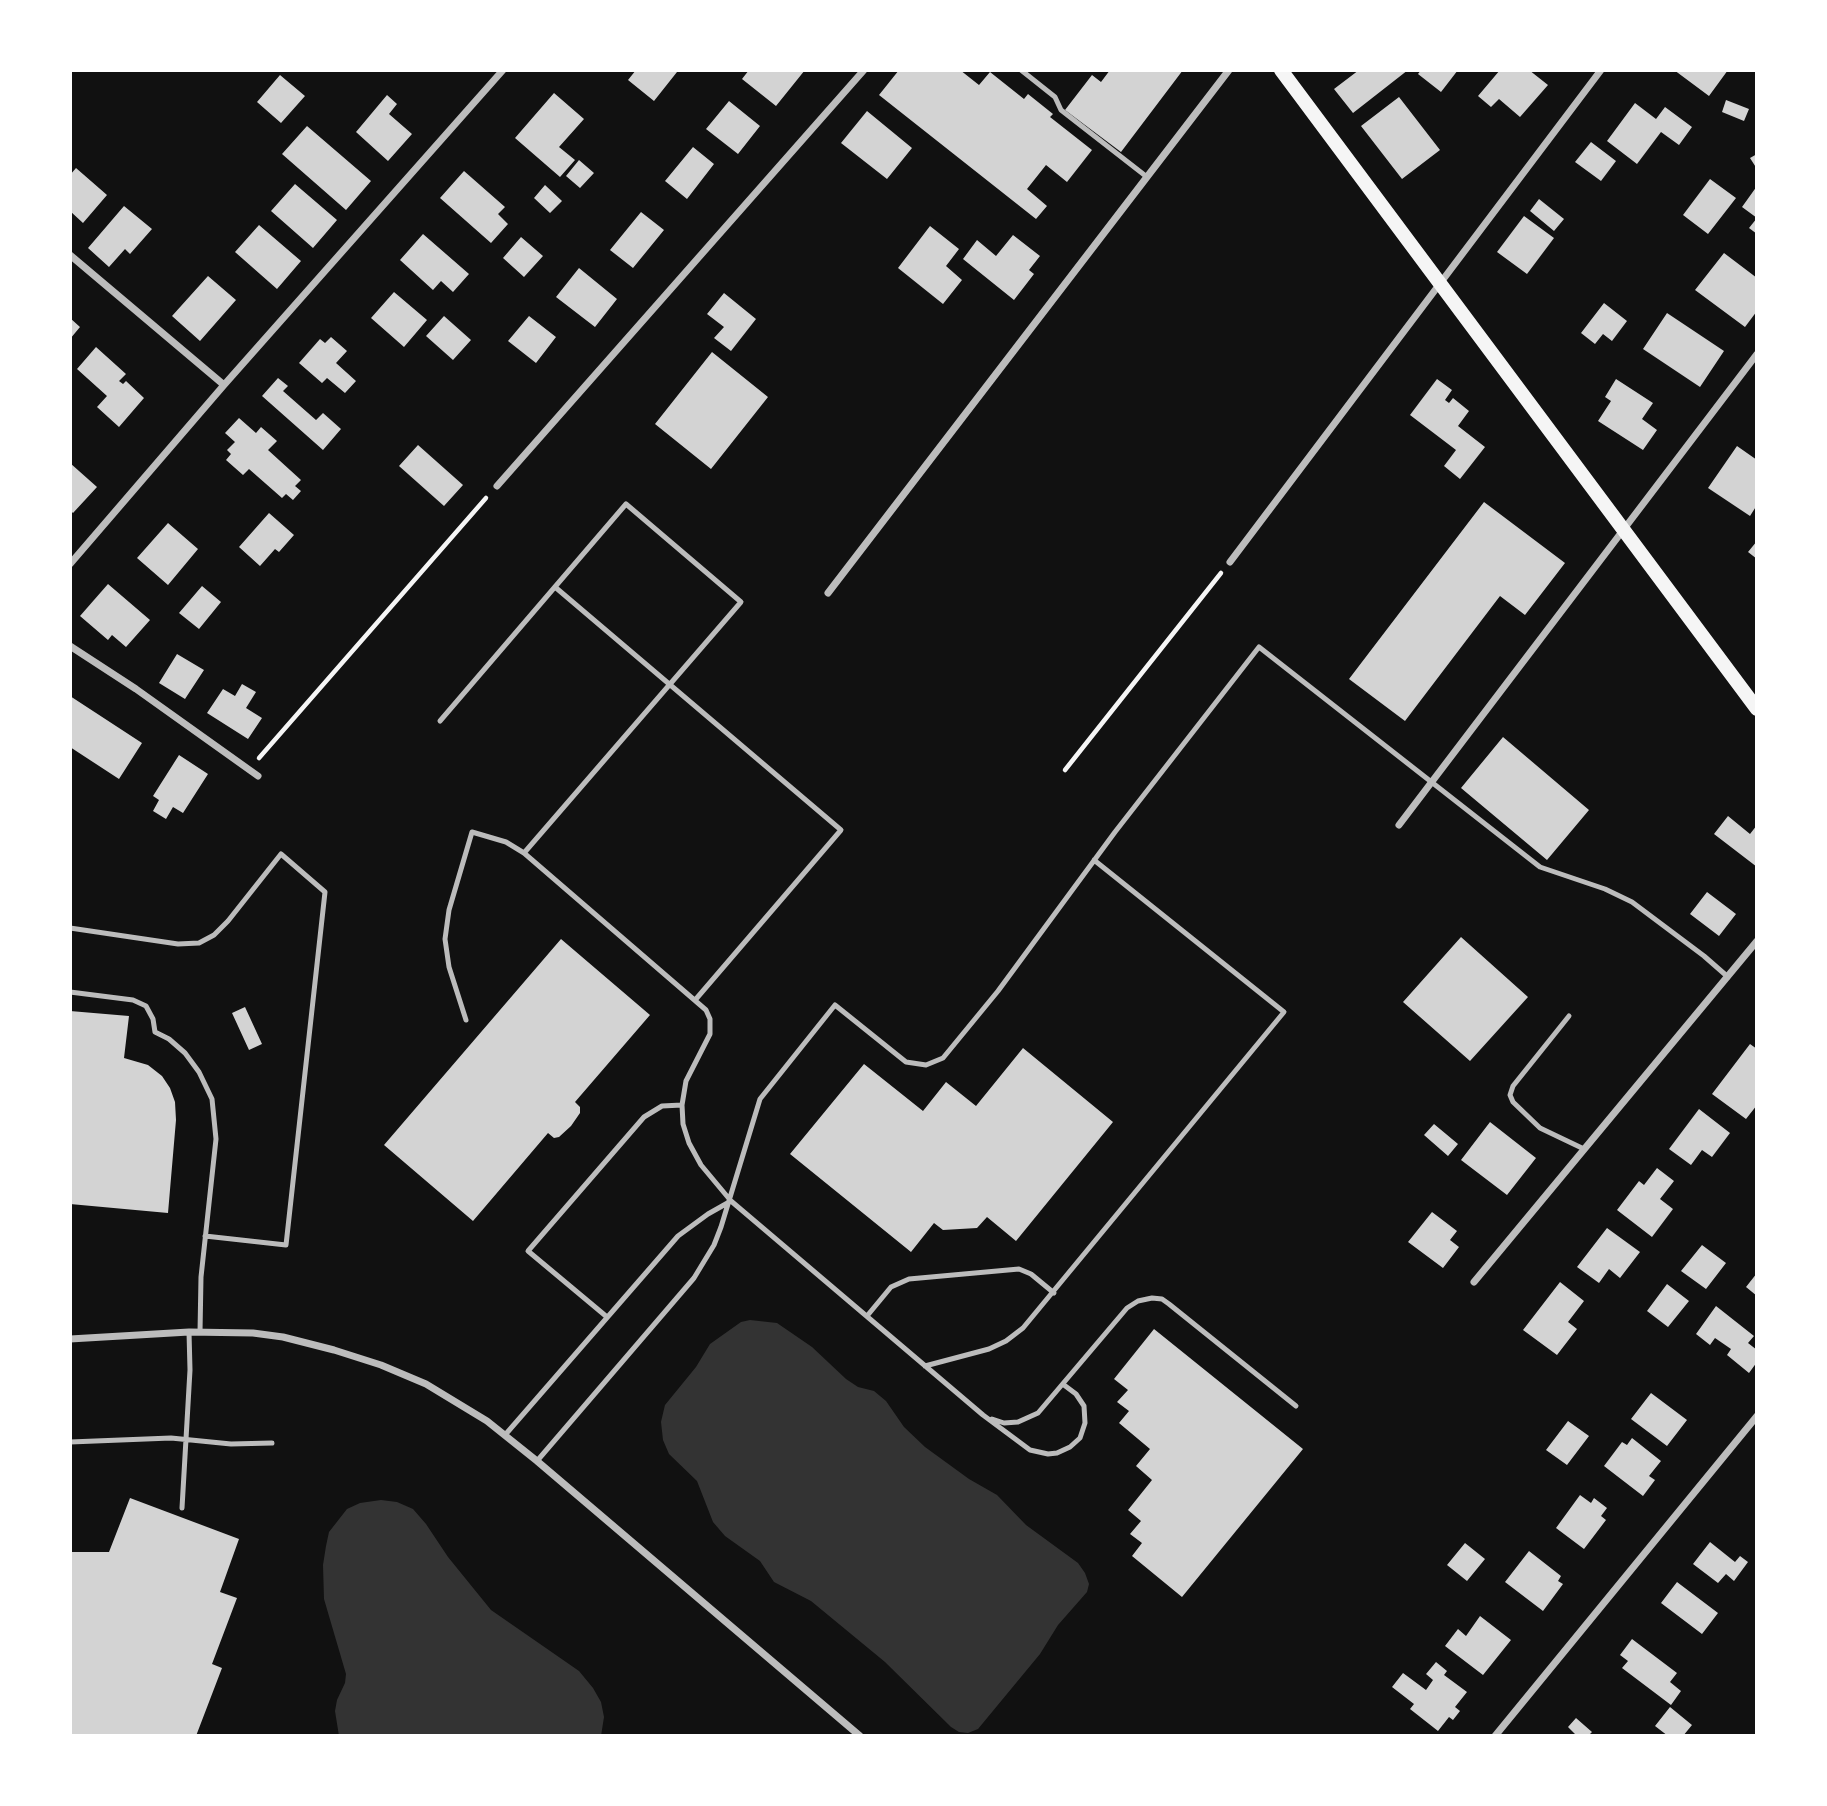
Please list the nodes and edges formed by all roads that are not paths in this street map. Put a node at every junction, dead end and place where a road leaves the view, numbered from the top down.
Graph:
1 (503, 70) edge
2 (864, 70) edge
3 (1021, 70) edge
4 (1229, 70) edge
5 (1280, 70) edge
6 (1601, 70) edge
7 (1147, 177) junction
8 (70, 255) edge
9 (1441, 283) junction
10 (1757, 354) edge
11 (224, 385) junction
12 (497, 486) road end
13 (1623, 530) junction
14 (1230, 562) road end
15 (70, 564) edge
16 (555, 587) junction
17 (828, 593) dead end
18 (70, 646) edge
19 (670, 684) junction
20 (1757, 709) edge
21 (440, 721) dead end
22 (258, 776) dead end
23 (1432, 782) junction
24 (1399, 825) dead end
25 (524, 853) junction
26 (1094, 860) junction
27 (70, 929) edge
28 (1757, 941) edge
29 (1728, 977) junction
30 (70, 992) edge
31 (696, 999) junction
32 (1569, 1016) dead end
33 (466, 1020) dead end
34 (682, 1105) junction
35 (1584, 1149) junction
36 (731, 1201) junction
37 (205, 1236) junction
38 (1474, 1282) dead end
39 (1054, 1293) junction
40 (867, 1316) junction
41 (607, 1317) junction
42 (189, 1332) junction
43 (200, 1332) junction
44 (70, 1339) edge
45 (925, 1366) junction
46 (1064, 1385) junction
47 (1296, 1406) dead end
48 (983, 1415) junction
49 (1757, 1416) edge
50 (505, 1435) junction
51 (185, 1439) junction
52 (70, 1442) edge
53 (272, 1443) dead end
54 (537, 1461) junction
55 (182, 1507) dead end
56 (860, 1736) edge
57 (1495, 1736) edge

1 - 11 street
2 - 12 street
3 - 7 lane
4 - 7 street
5 - 9 main road
6 - 9 street
7 - 17 street
8 - 11 street
9 - 13 main road
9 - 14 street
10 - 13 street
11 - 15 street
13 - 20 main road
13 - 23 street
16 - 19 lane
16 - 19 lane
16 - 21 lane
18 - 22 street
19 - 25 lane
19 - 31 lane
23 - 24 street
23 - 26 lane
23 - 29 lane
25 - 31 lane
25 - 33 lane
26 - 36 lane
26 - 39 lane
27 - 37 lane
28 - 29 street
29 - 35 street
30 - 37 lane
31 - 34 lane
32 - 35 lane
34 - 36 lane
34 - 41 lane
35 - 38 street
36 - 40 lane
36 - 41 lane
36 - 54 lane
37 - 43 lane
39 - 40 lane
39 - 45 lane
40 - 45 lane
41 - 50 lane
42 - 43 street
42 - 44 street
42 - 51 lane
43 - 50 street
45 - 48 lane
46 - 47 lane
46 - 48 lane
46 - 48 lane
49 - 57 street
50 - 54 street
51 - 52 lane
51 - 53 lane
51 - 55 lane
54 - 56 street

